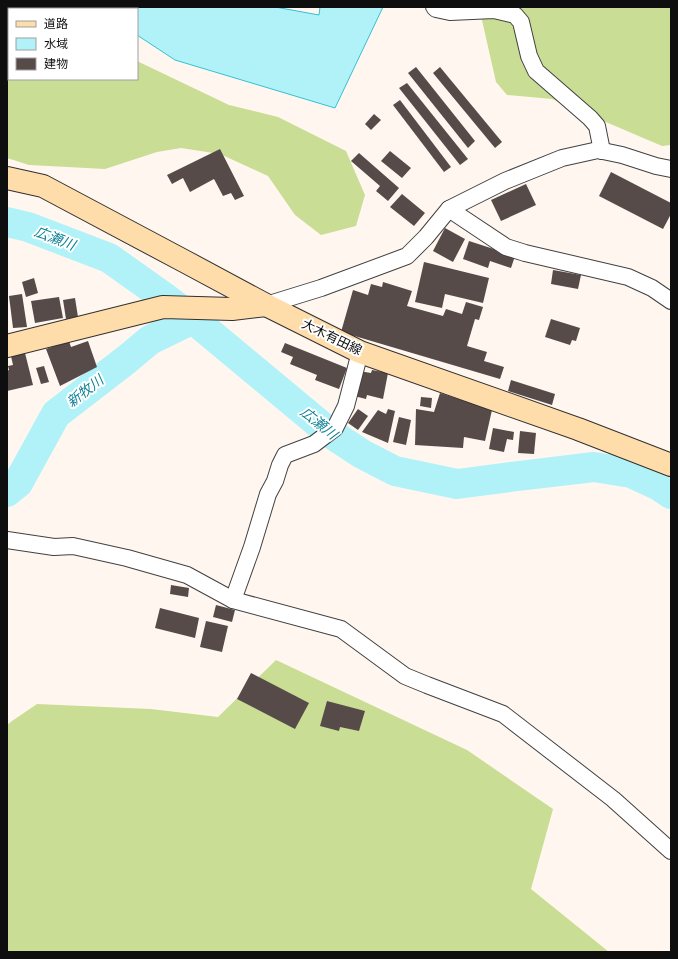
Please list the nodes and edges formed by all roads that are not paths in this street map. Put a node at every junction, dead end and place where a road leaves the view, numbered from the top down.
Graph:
1 (434, 7) edge
2 (602, 151) junction
3 (671, 169) edge
4 (7, 178) edge
5 (449, 209) junction
6 (671, 301) edge
7 (266, 305) junction
8 (7, 346) edge
9 (360, 352) junction
10 (671, 465) edge
11 (7, 540) edge
12 (233, 600) junction
13 (671, 851) edge

1 - 2 street
2 - 3 street
2 - 5 street
4 - 7 main road, 大木有田線
5 - 6 street
5 - 7 street
7 - 8 main road
7 - 9 main road, 大木有田線
9 - 10 main road, 大木有田線
9 - 12 street
11 - 12 street
12 - 13 street

